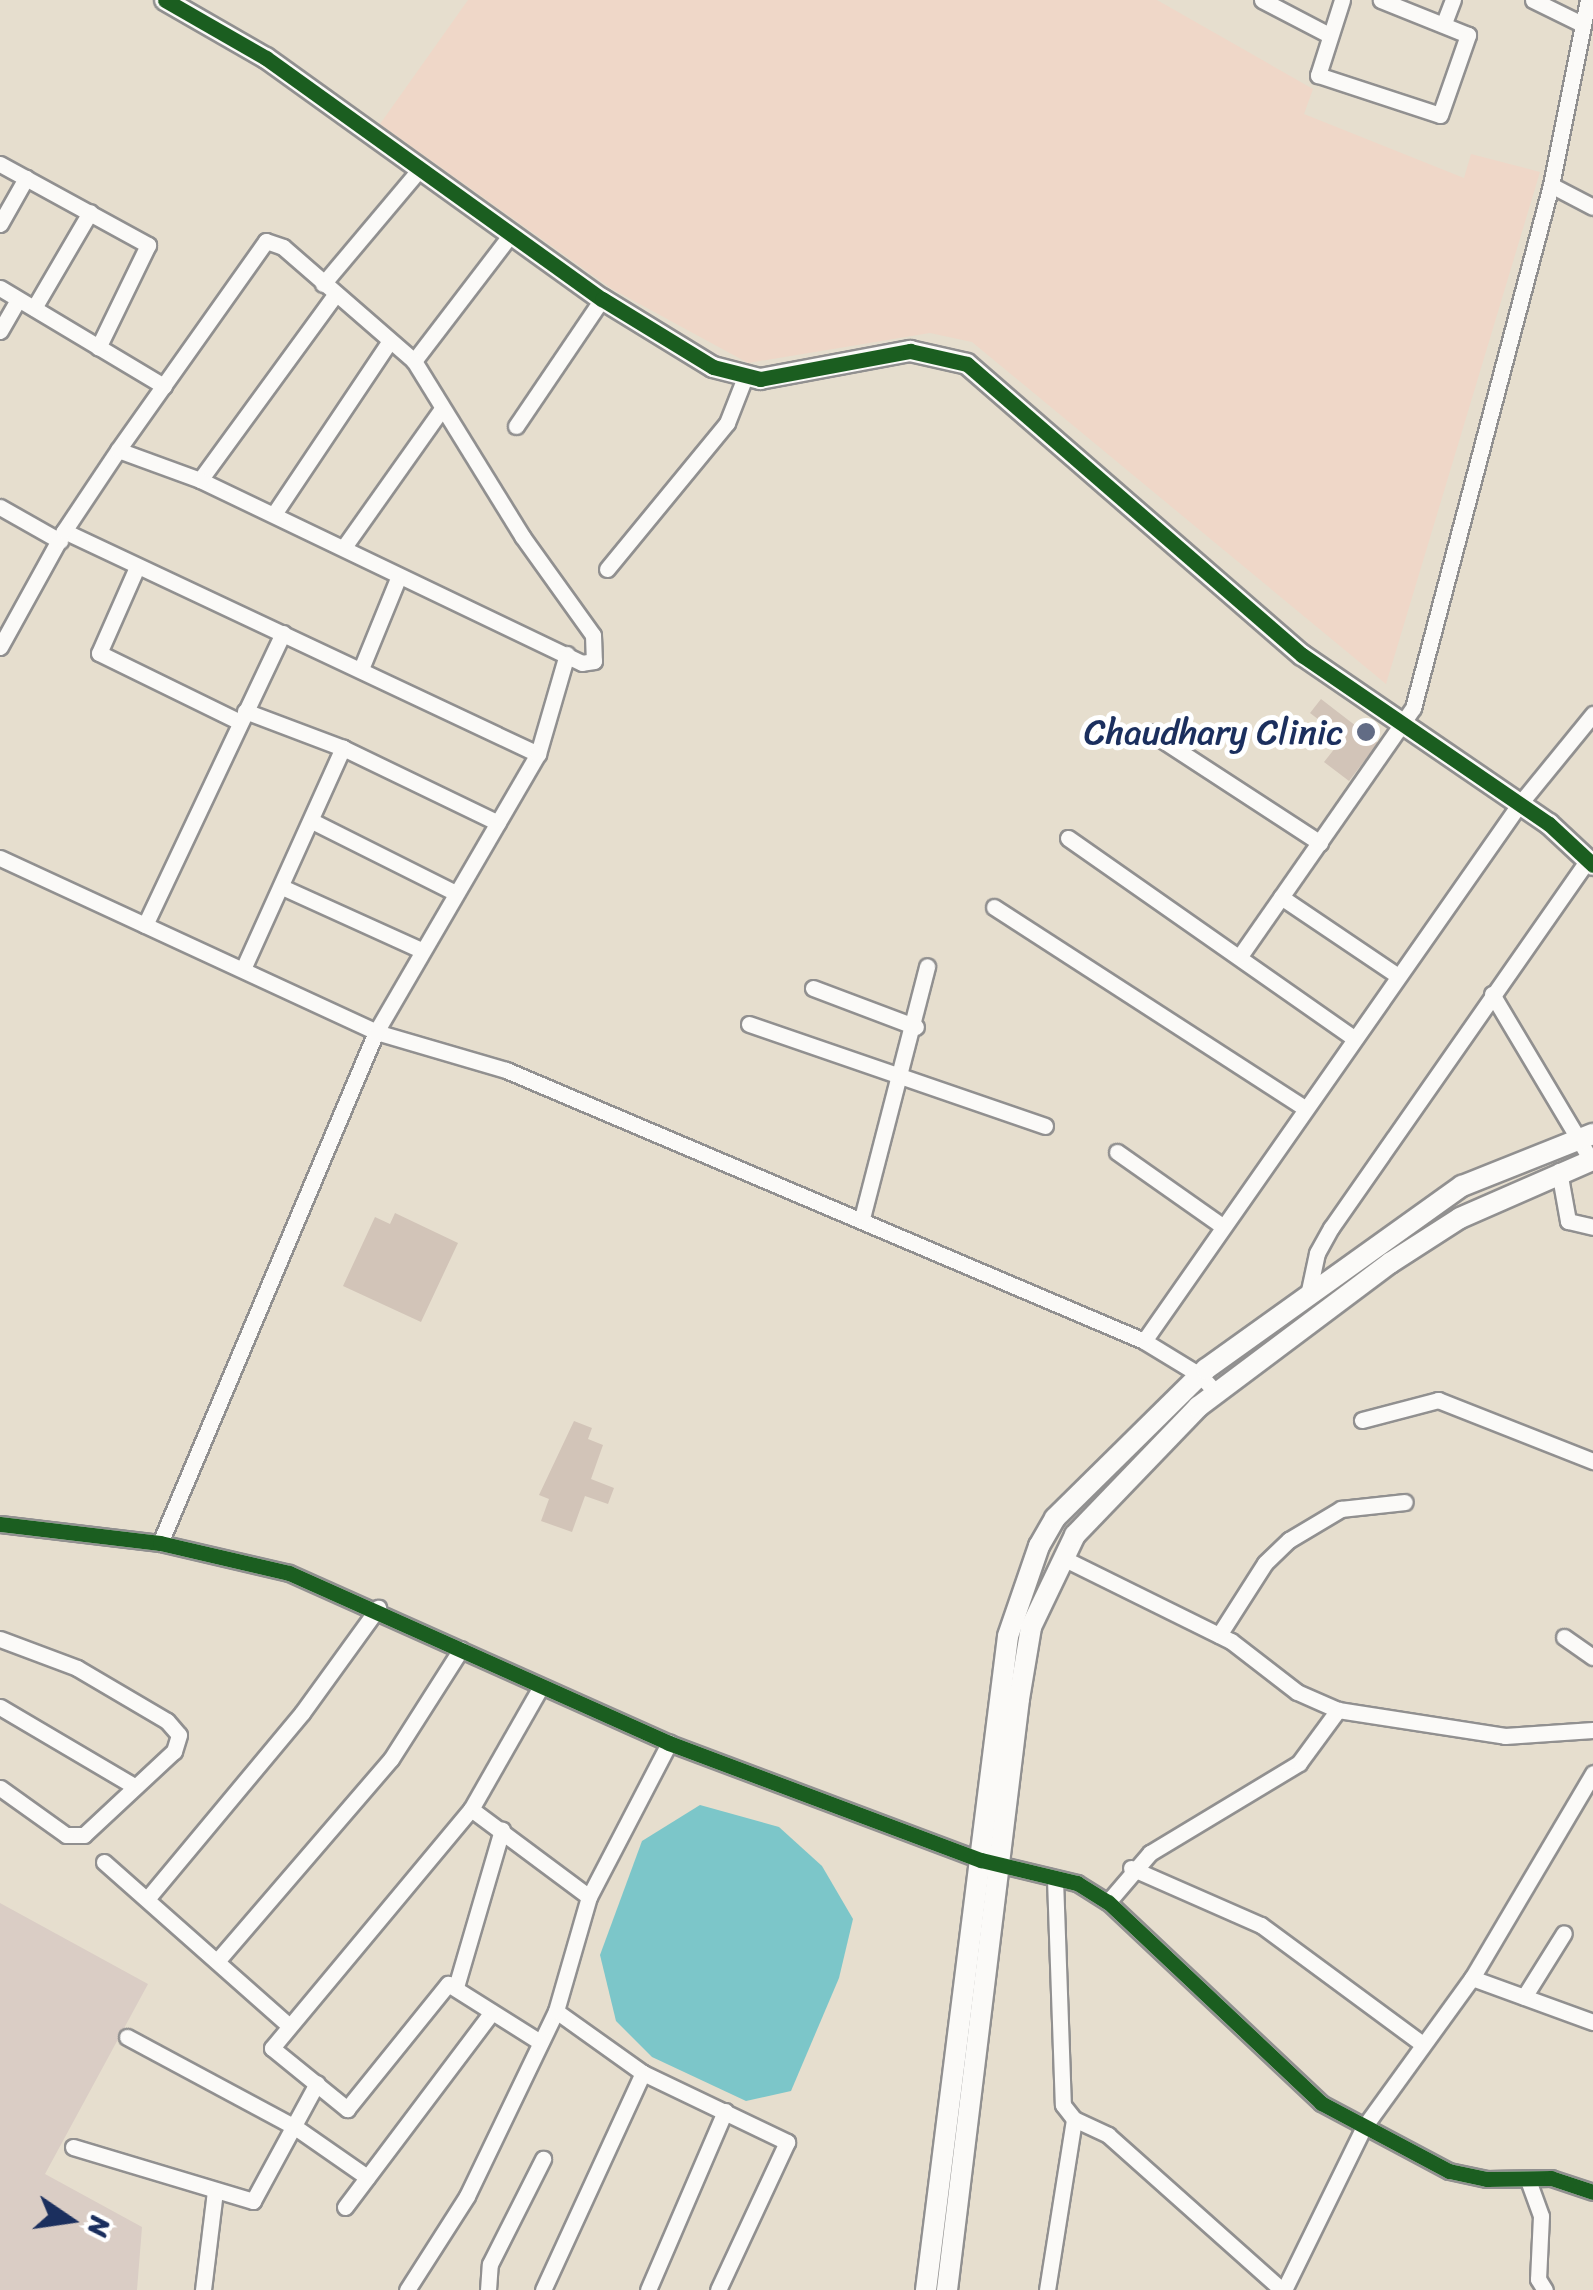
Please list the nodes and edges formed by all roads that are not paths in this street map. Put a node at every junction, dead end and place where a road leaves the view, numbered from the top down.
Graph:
1 (1262, 0) edge
2 (1342, 0) edge
3 (1381, 0) edge
4 (1453, 0) edge
5 (1533, 0) edge
6 (1588, 0) edge
7 (169, 1) edge
8 (1444, 23) junction
9 (1582, 24) junction
10 (1330, 35) junction
11 (0, 164) edge
12 (420, 169) junction
13 (26, 178) junction
14 (1551, 186) junction
15 (1593, 207) edge
16 (90, 212) junction
17 (0, 224) edge
18 (511, 234) junction
19 (0, 288) edge
20 (329, 290) junction
21 (602, 298) junction
22 (18, 300) junction
23 (34, 308) junction
24 (0, 331) edge
25 (390, 341) junction
26 (98, 348) junction
27 (414, 362) junction
28 (745, 377) junction
29 (164, 386) junction
30 (441, 410) junction
31 (516, 426) dead end
32 (118, 450) junction
33 (200, 480) junction
34 (0, 506) edge
35 (274, 514) junction
36 (62, 536) junction
37 (344, 547) junction
38 (137, 568) junction
39 (607, 570) dead end
40 (400, 576) junction
41 (284, 633) junction
42 (0, 647) edge
43 (568, 654) junction
44 (361, 669) junction
45 (1593, 714) edge
46 (243, 717) junction
47 (1404, 725) junction
48 (1150, 732) dead end
49 (343, 748) junction
50 (538, 754) junction
51 (1518, 806) junction
52 (312, 821) junction
53 (498, 823) junction
54 (1068, 838) dead end
55 (1320, 844) junction
56 (0, 858) edge
57 (1590, 862) edge
58 (282, 887) junction
59 (456, 893) junction
60 (1282, 898) junction
61 (994, 907) dead end
62 (144, 925) junction
63 (422, 950) junction
64 (1240, 956) junction
65 (927, 966) dead end
66 (242, 969) junction
67 (1398, 976) junction
68 (813, 988) dead end
69 (1492, 994) junction
70 (749, 1024) dead end
71 (916, 1027) junction
72 (376, 1032) junction
73 (1354, 1038) junction
74 (900, 1077) junction
75 (1303, 1106) junction
76 (1045, 1126) dead end
77 (1586, 1135) edge
78 (1118, 1152) dead end
79 (1592, 1160) edge
80 (1560, 1172) junction
81 (862, 1218) junction
82 (1221, 1225) junction
83 (1593, 1227) edge
84 (1308, 1294) junction
85 (1144, 1341) junction
86 (1200, 1375) junction
87 (1216, 1393) junction
88 (1362, 1420) dead end
89 (1593, 1461) edge
90 (1405, 1502) dead end
91 (0, 1524) edge
92 (160, 1543) junction
93 (1063, 1558) junction
94 (378, 1608) junction
95 (1219, 1635) junction
96 (1564, 1637) dead end
97 (0, 1639) edge
98 (461, 1649) junction
99 (1593, 1657) edge
100 (539, 1690) junction
101 (0, 1707) edge
102 (1338, 1710) junction
103 (1593, 1730) edge
104 (669, 1743) junction
105 (1593, 1773) edge
106 (134, 1786) junction
107 (1, 1790) edge
108 (471, 1809) junction
109 (502, 1830) junction
110 (104, 1862) dead end
111 (991, 1862) junction
112 (1131, 1868) junction
113 (1055, 1879) junction
114 (589, 1897) junction
115 (147, 1899) junction
116 (1108, 1902) junction
117 (1564, 1933) dead end
118 (218, 1960) junction
119 (1472, 1978) junction
120 (456, 1986) junction
121 (1524, 1997) junction
122 (492, 2012) junction
123 (556, 2012) junction
124 (1593, 2022) edge
125 (288, 2025) junction
126 (127, 2037) dead end
127 (540, 2042) junction
128 (1421, 2043) junction
129 (643, 2073) junction
130 (317, 2082) junction
131 (725, 2111) junction
132 (1074, 2119) junction
133 (294, 2126) junction
134 (1364, 2127) junction
135 (72, 2147) dead end
136 (543, 2159) dead end
137 (366, 2177) junction
138 (1528, 2180) junction
139 (215, 2192) junction
140 (1593, 2192) edge
141 (344, 2207) dead end
142 (205, 2289) edge
143 (407, 2290) edge
144 (488, 2290) edge
145 (543, 2290) edge
146 (648, 2290) edge
147 (718, 2290) edge
148 (926, 2290) edge
149 (946, 2290) edge
150 (1048, 2290) edge
151 (1283, 2290) edge
152 (1545, 2290) edge

1 - 10 street
2 - 10 street
3 - 8 street
4 - 8 street
5 - 9 street
6 - 9 street
7 - 12 street
8 - 10 street
9 - 14 street
11 - 13 street
12 - 18 street
12 - 20 street
13 - 16 street
13 - 17 street
14 - 15 street
14 - 47 street
16 - 23 street
16 - 26 street
18 - 21 street
18 - 27 street
19 - 22 street
20 - 25 street
20 - 29 street
20 - 33 street
21 - 28 street
21 - 31 street
22 - 23 street
22 - 24 street
23 - 26 street
25 - 27 street
25 - 35 street
26 - 29 street
27 - 30 street
28 - 39 street
28 - 47 street
29 - 32 street
30 - 37 street
30 - 43 street
32 - 33 street
32 - 36 street
33 - 35 street
34 - 36 street
35 - 37 street
36 - 38 street
36 - 42 street
37 - 40 street
38 - 41 street
38 - 46 street
40 - 43 street
40 - 44 street
41 - 44 street
41 - 46 street
43 - 50 street
44 - 50 street
45 - 51 street
46 - 49 street
46 - 62 street
47 - 51 street
47 - 55 street
48 - 55 street
49 - 52 street
49 - 53 street
50 - 53 street
51 - 57 street
51 - 67 street
52 - 58 street
52 - 59 street
53 - 59 street
54 - 64 street
55 - 60 street
56 - 62 street
57 - 69 street
58 - 63 street
58 - 66 street
59 - 63 street
60 - 64 street
60 - 67 street
61 - 75 street
62 - 66 street
63 - 72 street
64 - 73 street
65 - 71 street
66 - 72 street
67 - 73 street
68 - 71 street
69 - 77 street
69 - 84 street
70 - 74 street
71 - 74 street
72 - 81 street
72 - 92 street
73 - 75 street
74 - 76 street
74 - 81 street
75 - 82 street
77 - 79 street
77 - 84 street
78 - 82 street
79 - 80 street
80 - 83 street
80 - 87 street
81 - 85 street
82 - 85 street
84 - 86 street
85 - 86 street
86 - 87 street
86 - 111 street
87 - 93 street
88 - 89 street
90 - 95 street
91 - 92 street
92 - 94 street
93 - 95 street
93 - 111 street
94 - 98 street
94 - 115 street
95 - 102 street
96 - 99 street
97 - 106 street
98 - 100 street
98 - 118 street
100 - 104 street
100 - 108 street
101 - 106 street
102 - 103 street
102 - 112 street
104 - 111 street
104 - 114 street
105 - 119 street
106 - 107 street
108 - 109 street
108 - 125 street
109 - 114 street
109 - 120 street
110 - 115 street
111 - 113 street
111 - 148 street
111 - 149 street
112 - 116 street
112 - 128 street
113 - 116 street
113 - 132 street
114 - 123 street
115 - 118 street
116 - 134 street
117 - 121 street
118 - 125 street
119 - 121 street
119 - 128 street
120 - 122 street
120 - 130 street
121 - 124 street
122 - 127 street
122 - 137 street
123 - 127 street
123 - 129 street
125 - 130 street
126 - 133 street
127 - 143 street
128 - 134 street
129 - 131 street
129 - 145 street
130 - 133 street
131 - 146 street
131 - 147 street
132 - 150 street
132 - 151 street
133 - 137 street
133 - 139 street
134 - 138 street
134 - 151 street
135 - 139 street
136 - 144 street
137 - 141 street
138 - 140 street
138 - 152 street
139 - 142 street

